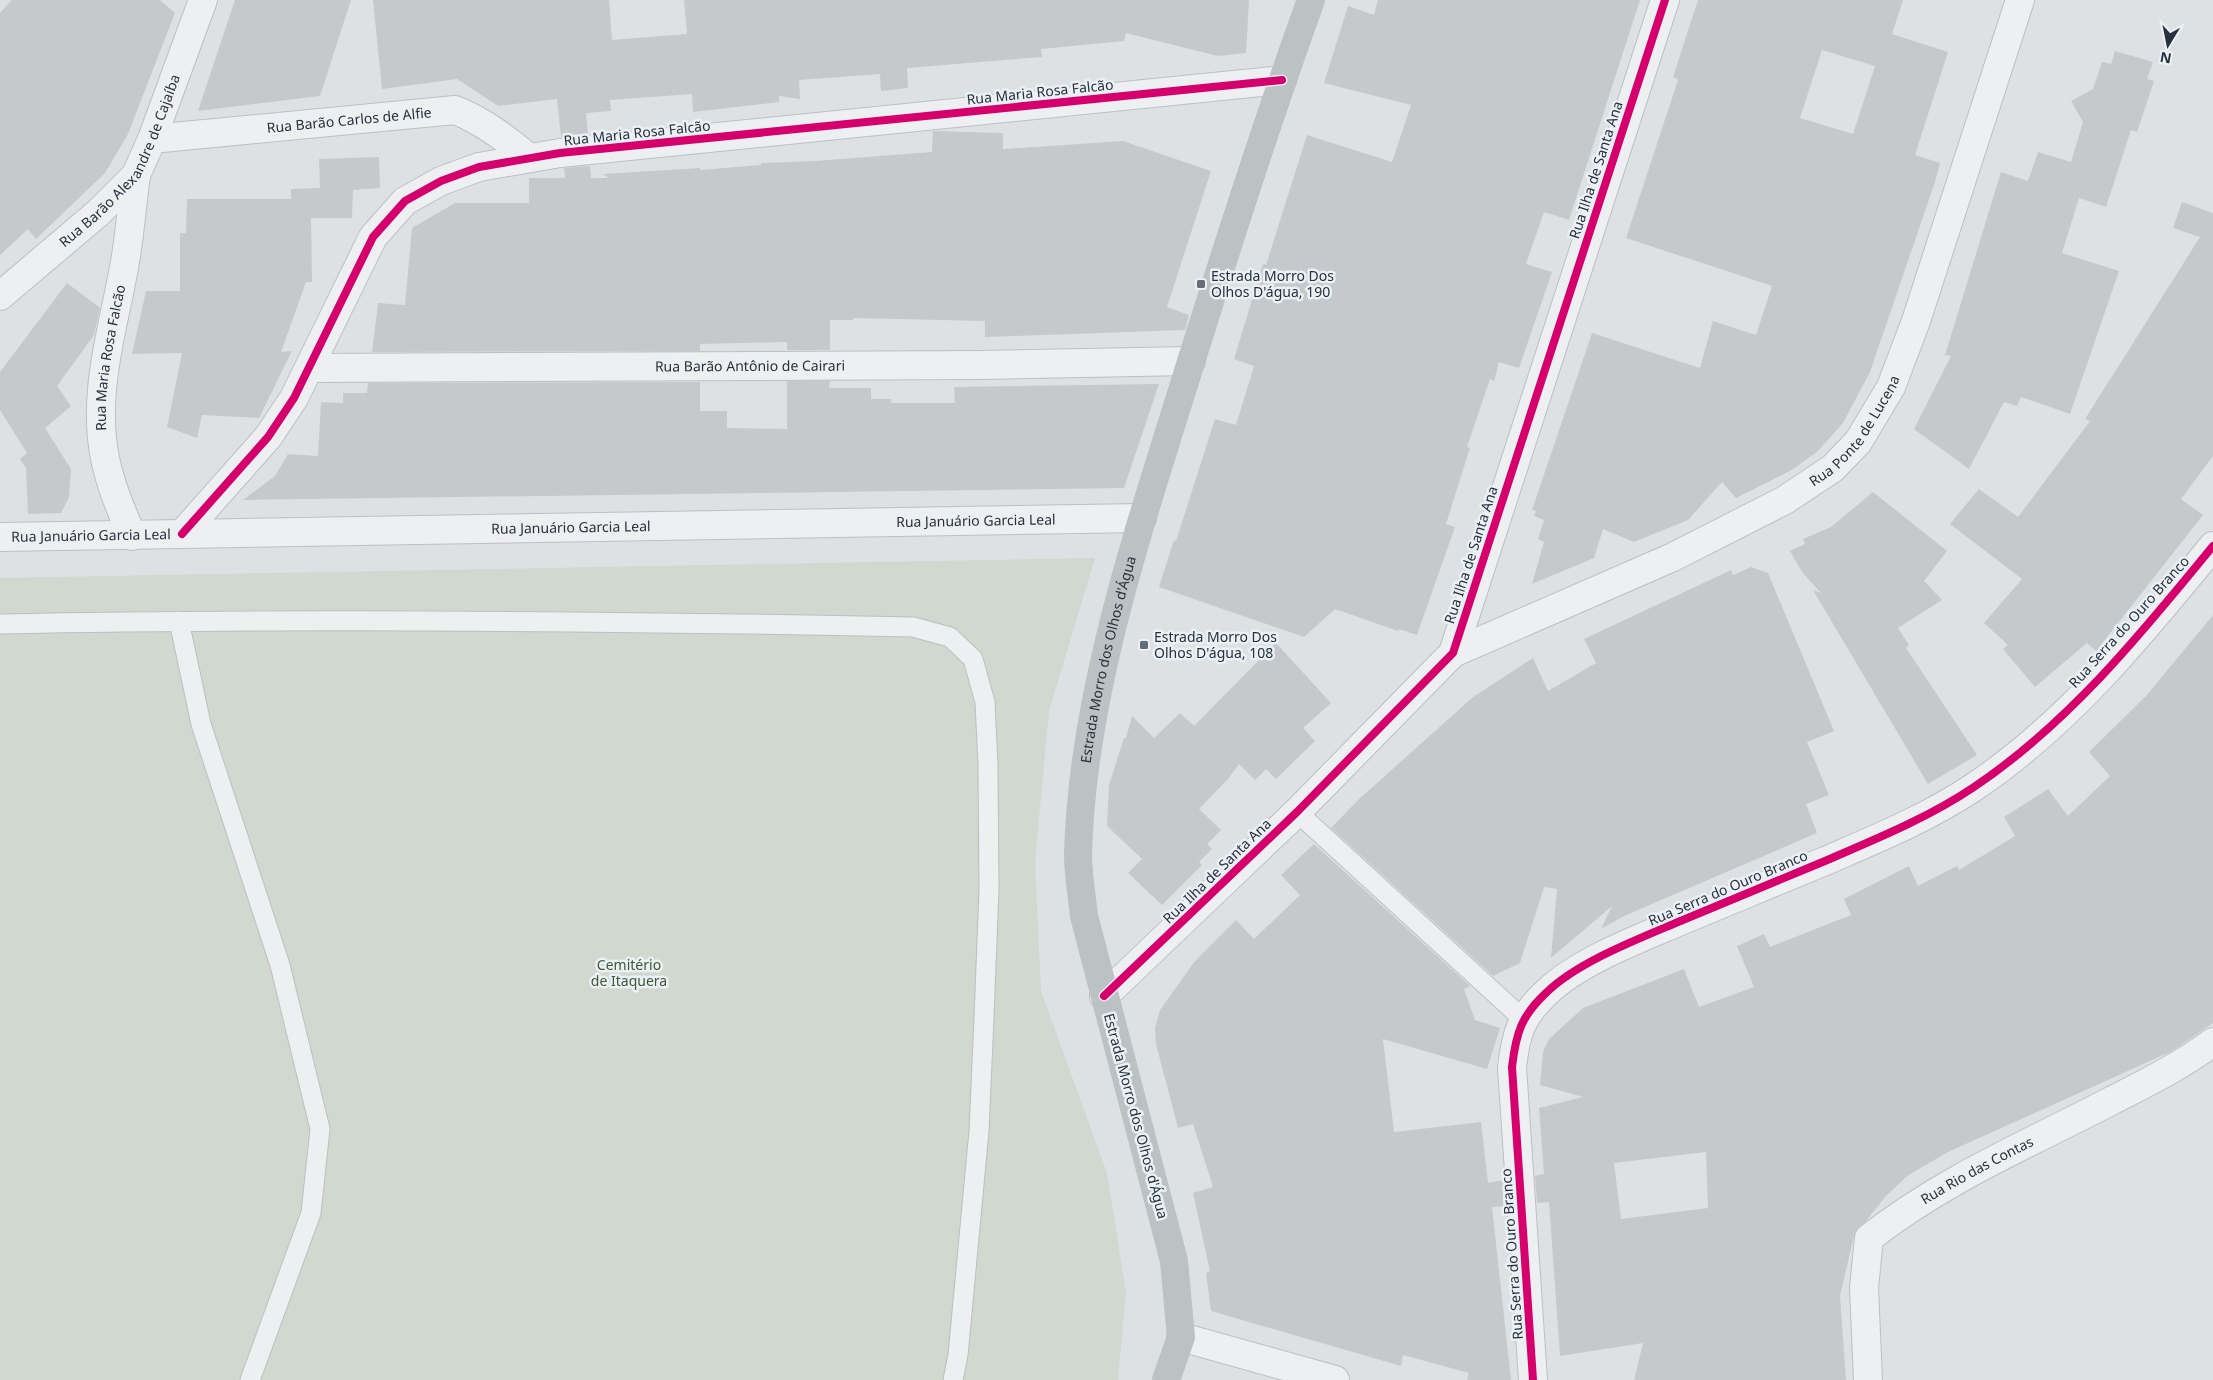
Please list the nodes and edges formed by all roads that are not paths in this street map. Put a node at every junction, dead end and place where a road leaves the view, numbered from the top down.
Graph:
1 (203, 0) edge
2 (1311, 0) edge
3 (1665, 0) edge
4 (2020, 0) edge
5 (1282, 80) junction
6 (152, 139) junction
7 (530, 158) junction
8 (136, 175) junction
9 (0, 296) edge
10 (1191, 361) junction
11 (310, 368) junction
12 (1142, 518) junction
13 (182, 534) junction
14 (132, 536) junction
15 (0, 537) edge
16 (2213, 546) edge
17 (179, 621) junction
18 (0, 624) edge
19 (1453, 653) junction
20 (1297, 812) junction
21 (1104, 996) junction
22 (1523, 1019) junction
23 (2213, 1042) edge
24 (1181, 1337) junction
25 (250, 1380) edge
26 (953, 1380) edge
27 (1166, 1380) edge
28 (1335, 1380) edge
29 (1533, 1380) edge
30 (1868, 1380) edge

1 - 6 street, Rua Barão Alexandre de Cajaíba
2 - 5 main road, Estrada Morro dos Olhos d'Água
3 - 19 street, Rua Ilha de Santa Ana
4 - 19 street, Rua Ponte de Lucena
5 - 7 street, Rua Maria Rosa Falcão
5 - 10 main road, Estrada Morro dos Olhos d'Água
6 - 7 street, Rua Barão Carlos de Alfie
6 - 8 street, Rua Barão Alexandre de Cajaíba
7 - 11 street, Rua Maria Rosa Falcão
8 - 9 street, Rua Barão Alexandre de Cajaíba
8 - 14 street, Rua Maria Rosa Falcão
10 - 11 street, Rua Barão Antônio de Cairari
10 - 12 main road, Estrada Morro dos Olhos d'Água
11 - 13 street, Rua Maria Rosa Falcão
12 - 13 street, Rua Januário Garcia Leal
12 - 21 main road, Estrada Morro dos Olhos d'Água
13 - 14 street, Rua Januário Garcia Leal
14 - 15 street, Rua Januário Garcia Leal
16 - 22 street, Rua Serra do Ouro Branco
17 - 18 lane
17 - 25 lane
17 - 26 lane
19 - 20 street, Rua Ilha de Santa Ana
20 - 21 street, Rua Ilha de Santa Ana
20 - 22 lane
21 - 24 main road, Estrada Morro dos Olhos d'Água
22 - 29 street, Rua Serra do Ouro Branco
23 - 30 street, Rua Rio das Contas
24 - 27 main road
24 - 28 street

